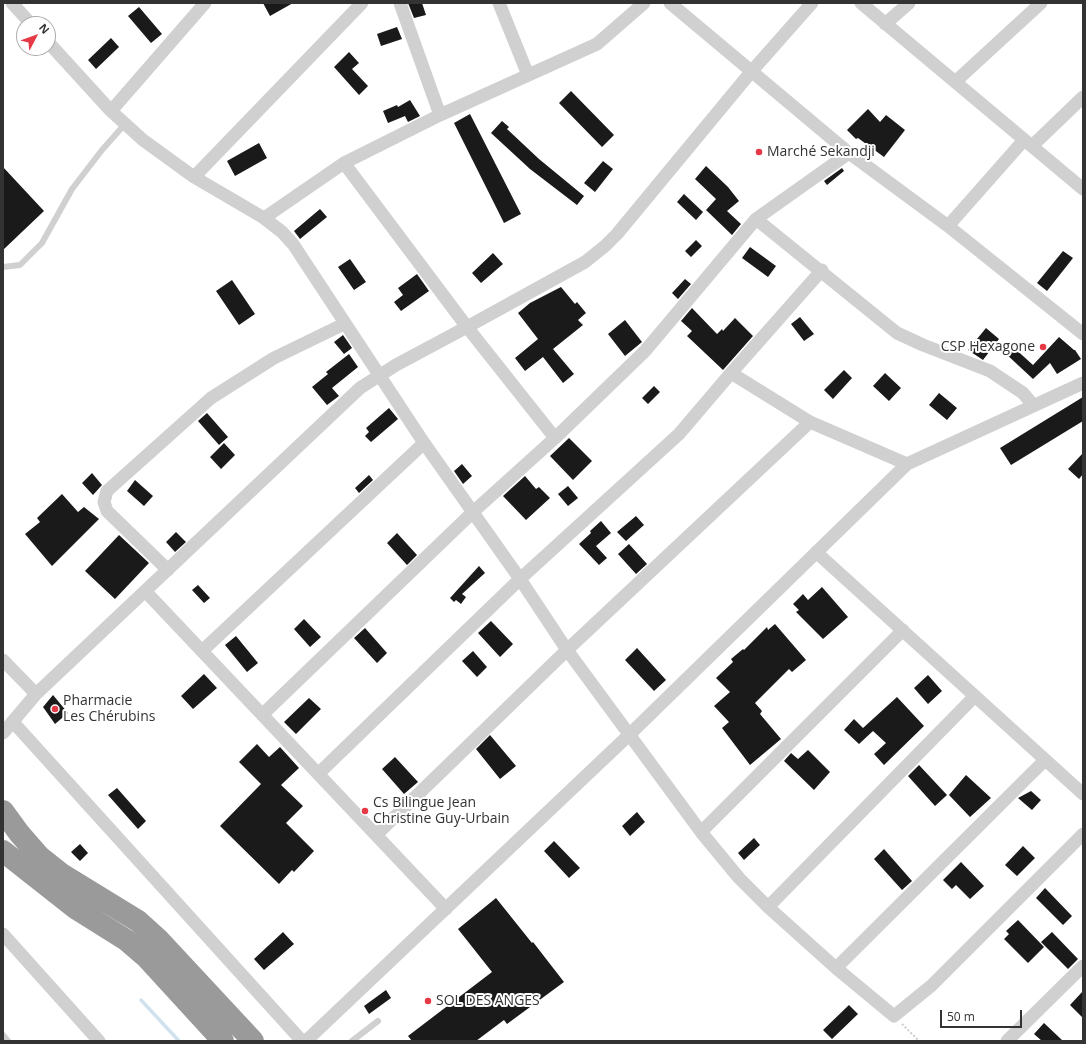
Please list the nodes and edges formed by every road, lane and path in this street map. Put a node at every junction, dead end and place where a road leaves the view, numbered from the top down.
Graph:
1 (12, 3) edge
2 (205, 3) edge
3 (362, 3) edge
4 (400, 3) edge
5 (499, 3) edge
6 (644, 3) edge
7 (670, 3) edge
8 (812, 3) edge
9 (861, 3) edge
10 (909, 3) edge
11 (1041, 3) edge
12 (24, 16) edge
13 (885, 24) junction
14 (56, 51) edge
15 (750, 72) junction
16 (528, 74) junction
17 (955, 82) junction
18 (1083, 97) edge
19 (111, 111) junction
20 (440, 114) junction
21 (125, 124) junction
22 (1028, 143) junction
23 (849, 153) junction
24 (344, 163) junction
25 (194, 177) junction
26 (1083, 189) edge
27 (264, 218) junction
28 (756, 219) junction
29 (948, 226) junction
30 (3, 267) edge
31 (822, 270) junction
32 (344, 324) junction
33 (467, 327) junction
34 (1083, 334) edge
35 (731, 373) junction
36 (378, 376) junction
37 (1083, 383) edge
38 (1033, 405) junction
39 (810, 422) junction
40 (555, 438) junction
41 (424, 444) junction
42 (907, 464) junction
43 (473, 512) junction
44 (816, 552) junction
45 (168, 570) junction
46 (520, 579) junction
47 (146, 592) junction
48 (903, 630) junction
49 (567, 650) junction
50 (202, 652) junction
51 (3, 660) edge
52 (36, 694) junction
53 (975, 696) junction
54 (262, 715) junction
55 (13, 722) junction
56 (3, 733) edge
57 (630, 734) junction
58 (1045, 760) junction
59 (318, 774) junction
60 (1083, 794) edge
61 (3, 811) edge
62 (701, 832) junction
63 (1083, 834) edge
64 (376, 835) junction
65 (3, 851) edge
66 (768, 907) junction
67 (446, 909) junction
68 (3, 934) edge
69 (1083, 966) edge
70 (836, 968) junction
71 (894, 1016) junction
72 (378, 1021) dead end
73 (3, 1036) edge
74 (310, 1040) edge
75 (8, 1041) edge
76 (99, 1041) edge
77 (223, 1041) edge
78 (253, 1041) edge
79 (352, 1041) edge
80 (919, 1041) edge
81 (1007, 1041) edge

1 - 12 street
2 - 19 street
3 - 25 street
4 - 20 street
5 - 16 street
6 - 16 street
7 - 15 street
8 - 15 street
9 - 13 street
10 - 13 street
11 - 17 street
13 - 17 street
14 - 19 street
15 - 23 street
15 - 33 street
16 - 20 street
17 - 22 street
18 - 22 street
19 - 21 street
20 - 24 street
21 - 25 street
21 - 30 lane
22 - 26 street
22 - 29 street
23 - 28 street
23 - 29 street
24 - 27 street
24 - 33 street
25 - 27 street
27 - 32 street
28 - 31 street
28 - 40 street
29 - 34 street
31 - 35 street
31 - 38 street
32 - 36 street
32 - 45 street
33 - 36 street
33 - 40 street
35 - 39 street
35 - 46 street
36 - 41 street
36 - 45 street
37 - 38 street
38 - 42 street
39 - 42 street
39 - 49 street
40 - 43 street
41 - 43 street
41 - 50 street
42 - 44 street
43 - 46 street
43 - 54 street
44 - 48 street
44 - 57 street
45 - 47 street
46 - 49 street
46 - 59 street
47 - 50 street
47 - 52 street
48 - 53 street
48 - 62 street
49 - 57 street
49 - 64 street
50 - 54 street
51 - 52 street
52 - 55 street
53 - 58 street
53 - 66 street
54 - 59 street
55 - 56 street
55 - 74 street
57 - 62 street
57 - 67 street
58 - 60 street
58 - 70 street
59 - 64 street
61 - 78 highway
62 - 66 street
63 - 71 street
64 - 67 street
65 - 77 highway
66 - 70 street
67 - 74 street
68 - 76 street
69 - 81 street
70 - 71 street
71 - 80 path
72 - 79 lane
73 - 75 lane

